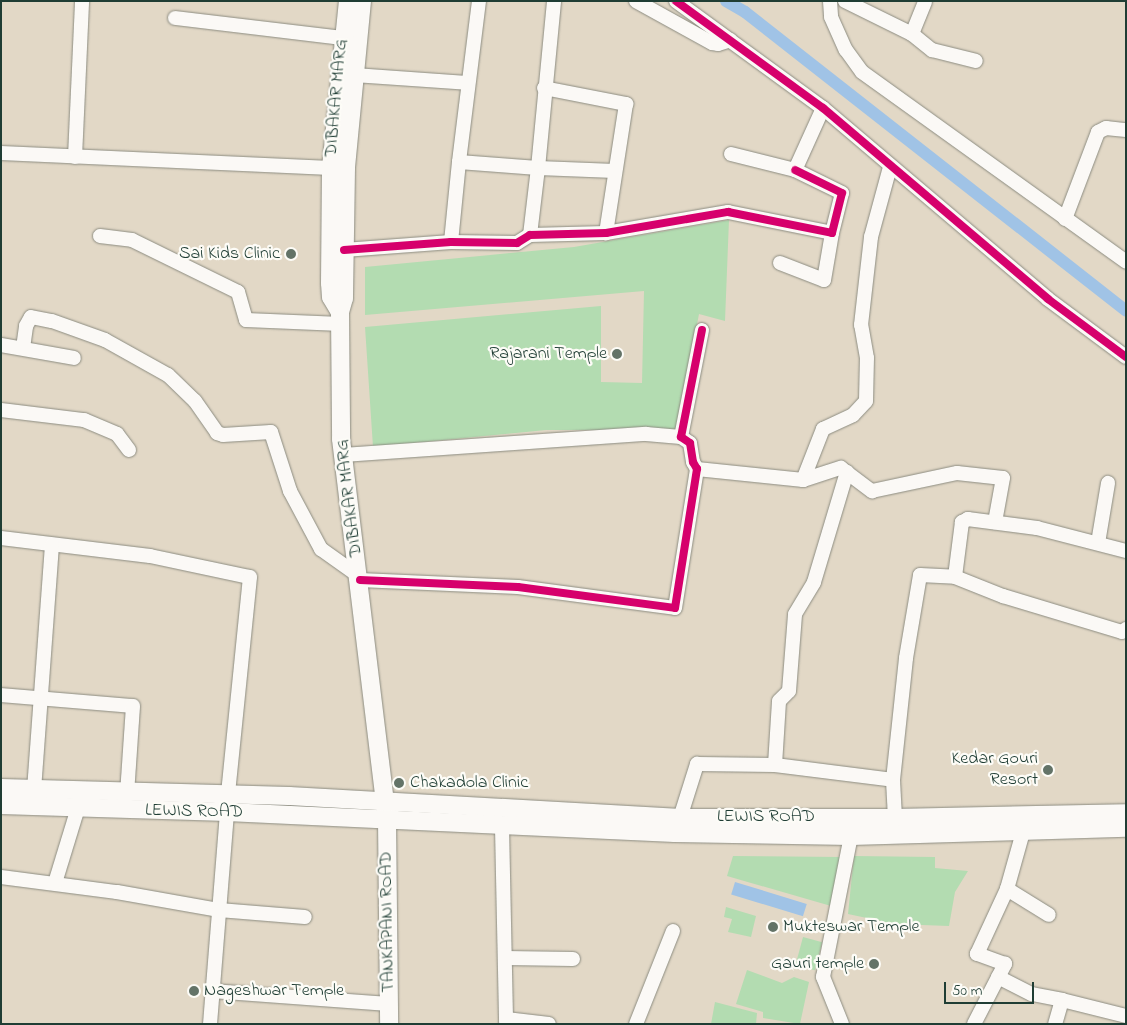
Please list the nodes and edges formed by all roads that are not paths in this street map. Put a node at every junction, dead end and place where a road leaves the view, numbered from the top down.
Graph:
1 (82, 1) edge
2 (348, 1) edge
3 (362, 1) edge
4 (479, 1) edge
5 (554, 1) edge
6 (636, 1) edge
7 (676, 1) edge
8 (830, 1) edge
9 (845, 1) edge
10 (925, 1) edge
11 (175, 18) dead end
12 (912, 34) junction
13 (342, 38) junction
14 (730, 40) junction
15 (976, 60) dead end
16 (354, 75) junction
17 (467, 83) junction
18 (544, 88) junction
19 (823, 108) junction
20 (1126, 130) edge
21 (1, 153) edge
22 (731, 154) dead end
23 (75, 157) junction
24 (459, 162) junction
25 (890, 167) junction
26 (331, 168) junction
27 (538, 168) junction
28 (795, 170) junction
29 (615, 172) junction
30 (1065, 219) junction
31 (606, 233) junction
32 (832, 233) junction
33 (530, 235) junction
34 (100, 236) dead end
35 (451, 242) junction
36 (344, 250) junction
37 (1126, 262) edge
38 (780, 263) dead end
39 (341, 318) junction
40 (702, 330) dead end
41 (1, 345) edge
42 (23, 348) junction
43 (1126, 357) edge
44 (74, 358) dead end
45 (1, 410) edge
46 (681, 437) junction
47 (129, 450) dead end
48 (343, 455) junction
49 (697, 469) junction
50 (847, 472) junction
51 (803, 480) junction
52 (1108, 483) dead end
53 (995, 522) junction
54 (1, 538) edge
55 (1098, 543) junction
56 (52, 545) junction
57 (1126, 551) edge
58 (955, 577) junction
59 (359, 578) junction
60 (1126, 629) edge
61 (1, 694) edge
62 (40, 698) junction
63 (775, 765) junction
64 (893, 780) junction
65 (1, 788) edge
66 (34, 790) junction
67 (127, 794) junction
68 (228, 804) junction
69 (1, 805) edge
70 (78, 808) junction
71 (386, 811) junction
72 (409, 812) junction
73 (1126, 812) edge
74 (1013, 814) junction
75 (680, 818) junction
76 (895, 818) junction
77 (502, 827) junction
78 (1126, 828) edge
79 (1023, 832) junction
80 (851, 836) junction
81 (1, 876) edge
82 (55, 883) junction
83 (1007, 889) junction
84 (219, 910) junction
85 (1049, 915) dead end
86 (305, 917) dead end
87 (673, 931) dead end
88 (505, 958) junction
89 (573, 959) dead end
90 (998, 977) junction
91 (212, 992) junction
92 (1062, 1000) junction
93 (389, 1004) junction
94 (1126, 1016) edge
95 (506, 1021) edge
96 (210, 1024) edge
97 (389, 1024) edge
98 (549, 1024) edge
99 (636, 1024) edge
100 (842, 1024) edge
101 (974, 1024) edge
102 (1055, 1024) edge

1 - 23 street
2 - 13 main road, DIBAKAR MARG
3 - 16 main road, DIBAKAR MARG
4 - 17 street
5 - 18 street
6 - 14 street
7 - 14 street
8 - 30 street
9 - 12 street
10 - 12 street
11 - 13 street
12 - 15 street
13 - 26 main road, DIBAKAR MARG
14 - 19 street
16 - 17 street
16 - 36 main road, DIBAKAR MARG
17 - 24 street
18 - 27 street
18 - 29 street
19 - 25 street
19 - 28 street
20 - 30 street
21 - 23 street
22 - 28 street
23 - 26 street
24 - 27 street
24 - 35 street
25 - 43 street
25 - 51 street
26 - 39 main road, DIBAKAR MARG
27 - 29 street
27 - 33 street
28 - 32 street
29 - 31 street
30 - 37 street
31 - 32 street
31 - 33 street
32 - 38 street
33 - 35 street
34 - 39 street
35 - 36 street
36 - 39 main road, DIBAKAR MARG
39 - 48 main road, DIBAKAR MARG
40 - 46 street
41 - 42 street
42 - 44 street
42 - 59 street
45 - 47 street
46 - 48 street
46 - 49 street
48 - 59 main road, DIBAKAR MARG
49 - 51 street
49 - 59 street
50 - 51 street
50 - 53 street
50 - 63 street
52 - 55 street
53 - 55 street
53 - 58 street
54 - 56 street
55 - 57 street
56 - 62 street
56 - 68 street
58 - 60 street
58 - 64 street
59 - 71 main road, DIBAKAR MARG
61 - 62 street
62 - 66 street
62 - 67 street
63 - 64 street
63 - 75 street
64 - 76 street
65 - 66 main road, LEWIS ROAD
66 - 67 main road, LEWIS ROAD
67 - 68 main road, LEWIS ROAD
68 - 70 main road, LEWIS ROAD
68 - 71 main road, LEWIS ROAD
68 - 84 street
69 - 70 main road, LEWIS ROAD
70 - 82 street
71 - 72 main road, LEWIS ROAD
71 - 93 main road, TANKAPANI ROAD
72 - 75 main road, LEWIS ROAD
72 - 77 main road, LEWIS ROAD
73 - 74 main road, LEWIS ROAD
74 - 76 main road, LEWIS ROAD
74 - 79 street
75 - 76 main road, LEWIS ROAD
77 - 80 main road, LEWIS ROAD
77 - 88 street
78 - 79 main road, LEWIS ROAD
79 - 80 main road, LEWIS ROAD
79 - 83 street
80 - 100 street
81 - 82 street
82 - 84 street
83 - 85 street
83 - 90 street
84 - 86 street
84 - 91 street
87 - 99 street
88 - 89 street
88 - 95 street
90 - 92 street
90 - 101 street
91 - 93 street
91 - 96 street
92 - 94 street
92 - 102 street
93 - 97 main road, TANKAPANI ROAD
95 - 98 street

